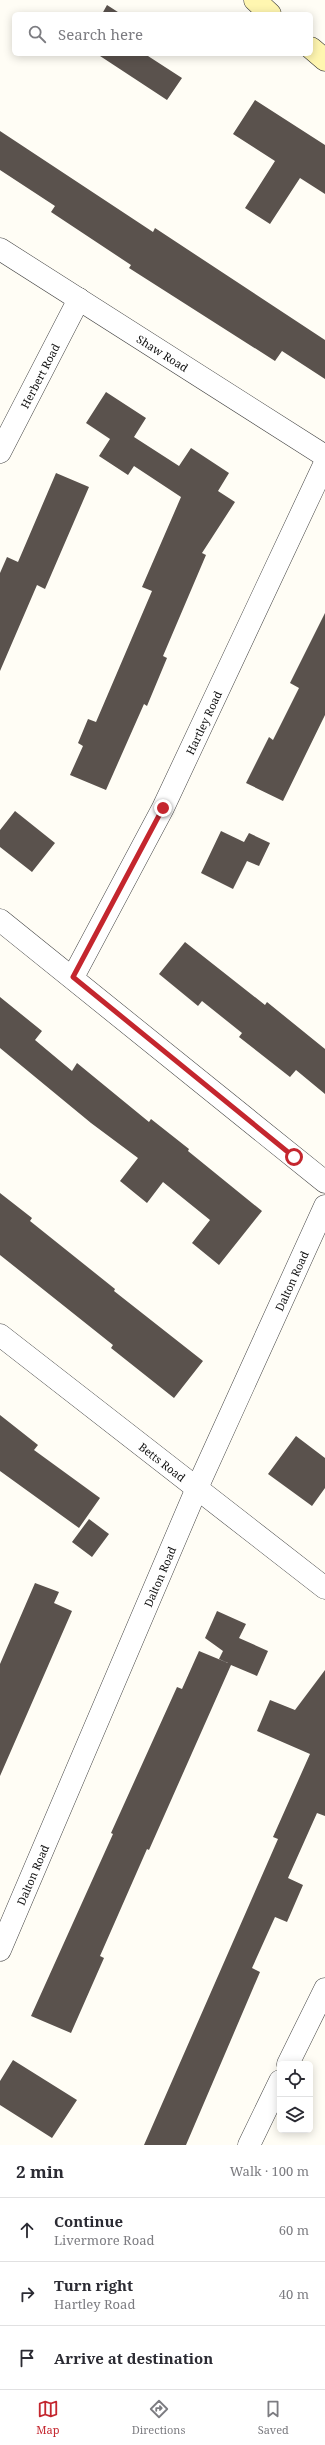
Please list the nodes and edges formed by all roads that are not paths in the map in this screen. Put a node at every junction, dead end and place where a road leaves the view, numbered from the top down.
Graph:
1 (255, 0) edge
2 (268, 12) edge
3 (313, 50) edge
4 (325, 60) edge
5 (0, 249) edge
6 (79, 300) junction
7 (0, 452) edge
8 (325, 456) edge
9 (325, 463) edge
10 (0, 920) edge
11 (73, 977) junction
12 (325, 1182) edge
13 (325, 1206) edge
14 (0, 1335) edge
15 (197, 1488) junction
16 (325, 1588) edge
17 (0, 1950) edge
18 (325, 1989) edge
19 (289, 2061) edge
20 (277, 2087) edge
21 (249, 2145) edge

1 - 2 street
3 - 4 street
5 - 6 street, Shaw Road
6 - 7 street, Herbert Road
6 - 8 street, Shaw Road
9 - 11 street, Hartley Road
10 - 11 street
11 - 12 street
13 - 15 street, Dalton Road
14 - 15 street, Betts Road
15 - 16 street, Betts Road
15 - 17 street, Dalton Road
18 - 19 street
20 - 21 street

